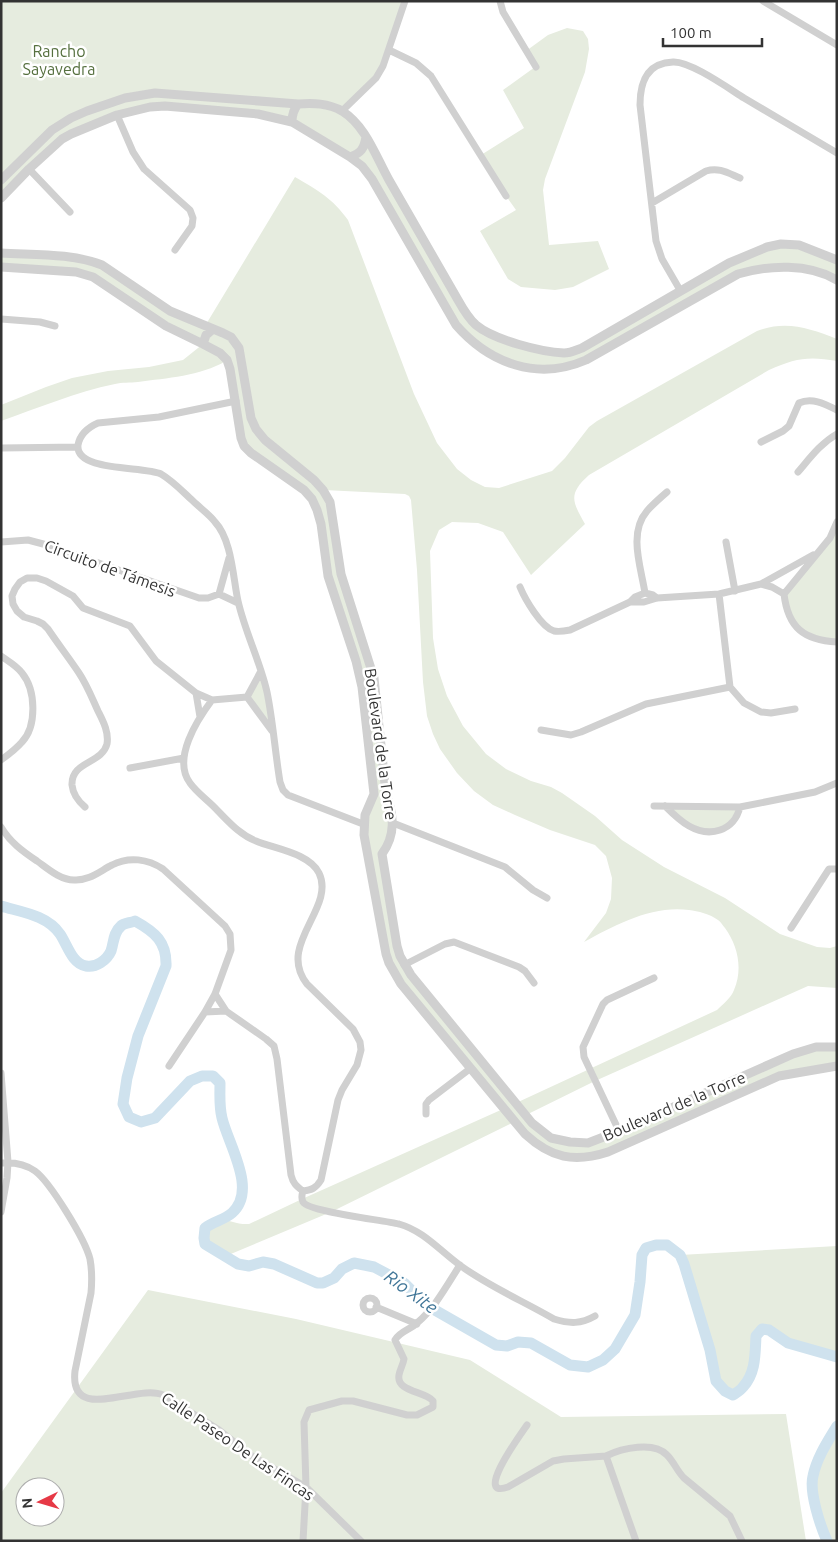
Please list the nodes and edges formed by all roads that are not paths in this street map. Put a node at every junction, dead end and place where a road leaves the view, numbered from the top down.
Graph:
1 (405, 1) edge
2 (500, 1) edge
3 (764, 1) edge
4 (837, 45) edge
5 (389, 50) junction
6 (536, 67) dead end
7 (298, 104) junction
8 (342, 111) junction
9 (117, 115) junction
10 (292, 122) junction
11 (366, 138) junction
12 (837, 153) edge
13 (350, 157) junction
14 (29, 169) junction
15 (740, 178) dead end
16 (1, 180) edge
17 (506, 196) dead end
18 (1, 198) edge
19 (652, 203) junction
20 (70, 212) dead end
21 (175, 250) dead end
22 (751, 252) junction
23 (1, 253) edge
24 (836, 260) edge
25 (1, 267) edge
26 (756, 270) junction
27 (826, 273) junction
28 (837, 280) edge
29 (680, 290) junction
30 (1, 320) edge
31 (55, 326) dead end
32 (213, 328) junction
33 (489, 332) junction
34 (204, 344) junction
35 (482, 349) junction
36 (564, 353) junction
37 (558, 369) junction
38 (236, 401) junction
39 (837, 410) edge
40 (837, 434) edge
41 (761, 442) dead end
42 (78, 446) junction
43 (1, 448) edge
44 (798, 472) dead end
45 (667, 492) dead end
46 (837, 522) edge
47 (1, 542) edge
48 (726, 542) dead end
49 (818, 553) junction
50 (230, 555) junction
51 (761, 584) junction
52 (520, 587) dead end
53 (735, 591) junction
54 (645, 592) junction
55 (219, 594) junction
56 (719, 594) junction
57 (784, 594) junction
58 (657, 598) junction
59 (630, 602) junction
60 (238, 603) junction
61 (837, 642) edge
62 (1, 656) edge
63 (262, 671) junction
64 (730, 687) junction
65 (196, 693) junction
66 (247, 697) junction
67 (212, 700) junction
68 (795, 709) dead end
69 (200, 717) junction
70 (541, 730) dead end
71 (272, 731) junction
72 (184, 758) junction
73 (1, 760) edge
74 (130, 768) dead end
75 (837, 783) edge
76 (374, 794) junction
77 (386, 794) junction
78 (654, 806) dead end
79 (665, 806) junction
80 (85, 807) dead end
81 (740, 807) junction
82 (393, 823) junction
83 (363, 824) junction
84 (1, 827) edge
85 (368, 853) junction
86 (382, 854) junction
87 (833, 869) edge
88 (547, 898) dead end
89 (790, 928) dead end
90 (404, 964) junction
91 (654, 978) dead end
92 (534, 983) dead end
93 (215, 994) junction
94 (226, 1011) junction
95 (205, 1012) junction
96 (837, 1047) edge
97 (773, 1063) junction
98 (169, 1066) dead end
99 (837, 1066) edge
100 (471, 1068) junction
101 (1, 1073) edge
102 (779, 1076) junction
103 (426, 1114) dead end
104 (619, 1131) junction
105 (5, 1163) edge
106 (303, 1191) junction
107 (1, 1212) edge
108 (460, 1266) junction
109 (376, 1307) dead end
110 (595, 1316) dead end
111 (417, 1324) junction
112 (527, 1425) dead end
113 (606, 1456) junction
114 (306, 1487) junction
115 (303, 1541) edge
116 (362, 1541) edge
117 (636, 1541) edge
118 (742, 1541) edge

1 - 5 street
2 - 6 street
3 - 4 street
5 - 8 street
5 - 17 street
7 - 8 street
7 - 10 street
7 - 16 street
8 - 11 street
9 - 10 street
9 - 14 street
9 - 21 street
10 - 13 street
11 - 13 street
11 - 33 street
12 - 19 street
13 - 35 street
14 - 18 street
14 - 20 street
15 - 19 street
19 - 29 street
22 - 24 street
22 - 26 street
22 - 29 street
23 - 32 street, Boulevard de la Torre
24 - 27 street
25 - 34 street, Boulevard de la Torre
26 - 27 street
26 - 37 street
27 - 28 street
29 - 36 street
30 - 31 street
32 - 34 street
32 - 77 street, Boulevard de la Torre
33 - 35 street
33 - 36 street
34 - 38 street, Boulevard de la Torre
35 - 37 street
36 - 37 street
38 - 42 street
38 - 76 street, Boulevard de la Torre
39 - 41 street
40 - 44 street
42 - 43 street
42 - 50 street
45 - 54 street
46 - 49 street
47 - 55 street, Circuito de Támesis
48 - 53 street
49 - 51 street
49 - 57 street
50 - 55 street
50 - 60 street
51 - 53 street
51 - 57 street
52 - 59 street
53 - 56 street
54 - 58 street
54 - 59 street
55 - 60 street
56 - 58 street
56 - 64 street
57 - 61 street
58 - 59 street
60 - 63 street
62 - 73 street
63 - 66 street
63 - 71 street
64 - 68 street
64 - 70 street
65 - 67 street
65 - 69 street
65 - 80 street
66 - 67 street
66 - 71 street
67 - 69 street
69 - 72 street
71 - 83 street
72 - 74 street
72 - 106 street
75 - 81 street
76 - 77 street
76 - 83 street, Boulevard de la Torre
77 - 82 street, Boulevard de la Torre
78 - 79 street
79 - 81 street
79 - 81 street
82 - 86 street, Boulevard de la Torre
82 - 88 street
83 - 85 street, Boulevard de la Torre
84 - 93 street
85 - 86 street
85 - 100 street, Boulevard de la Torre
86 - 90 street, Boulevard de la Torre
87 - 89 street
90 - 92 street
90 - 104 street, Boulevard de la Torre
91 - 104 street
93 - 94 street
93 - 95 street
94 - 95 street
94 - 106 street
95 - 98 street
96 - 97 street, Boulevard de la Torre
97 - 102 street
97 - 104 street, Boulevard de la Torre
99 - 102 street, Boulevard de la Torre
100 - 102 street, Boulevard de la Torre
100 - 103 street
101 - 105 street
105 - 107 street
105 - 114 street, Calle Paseo De Las Fincas
106 - 108 street
108 - 110 street
108 - 111 street
109 - 111 street
111 - 114 street
112 - 113 street
113 - 117 street
113 - 118 street
114 - 115 street
114 - 116 street, Calle Paseo De Las Fincas

